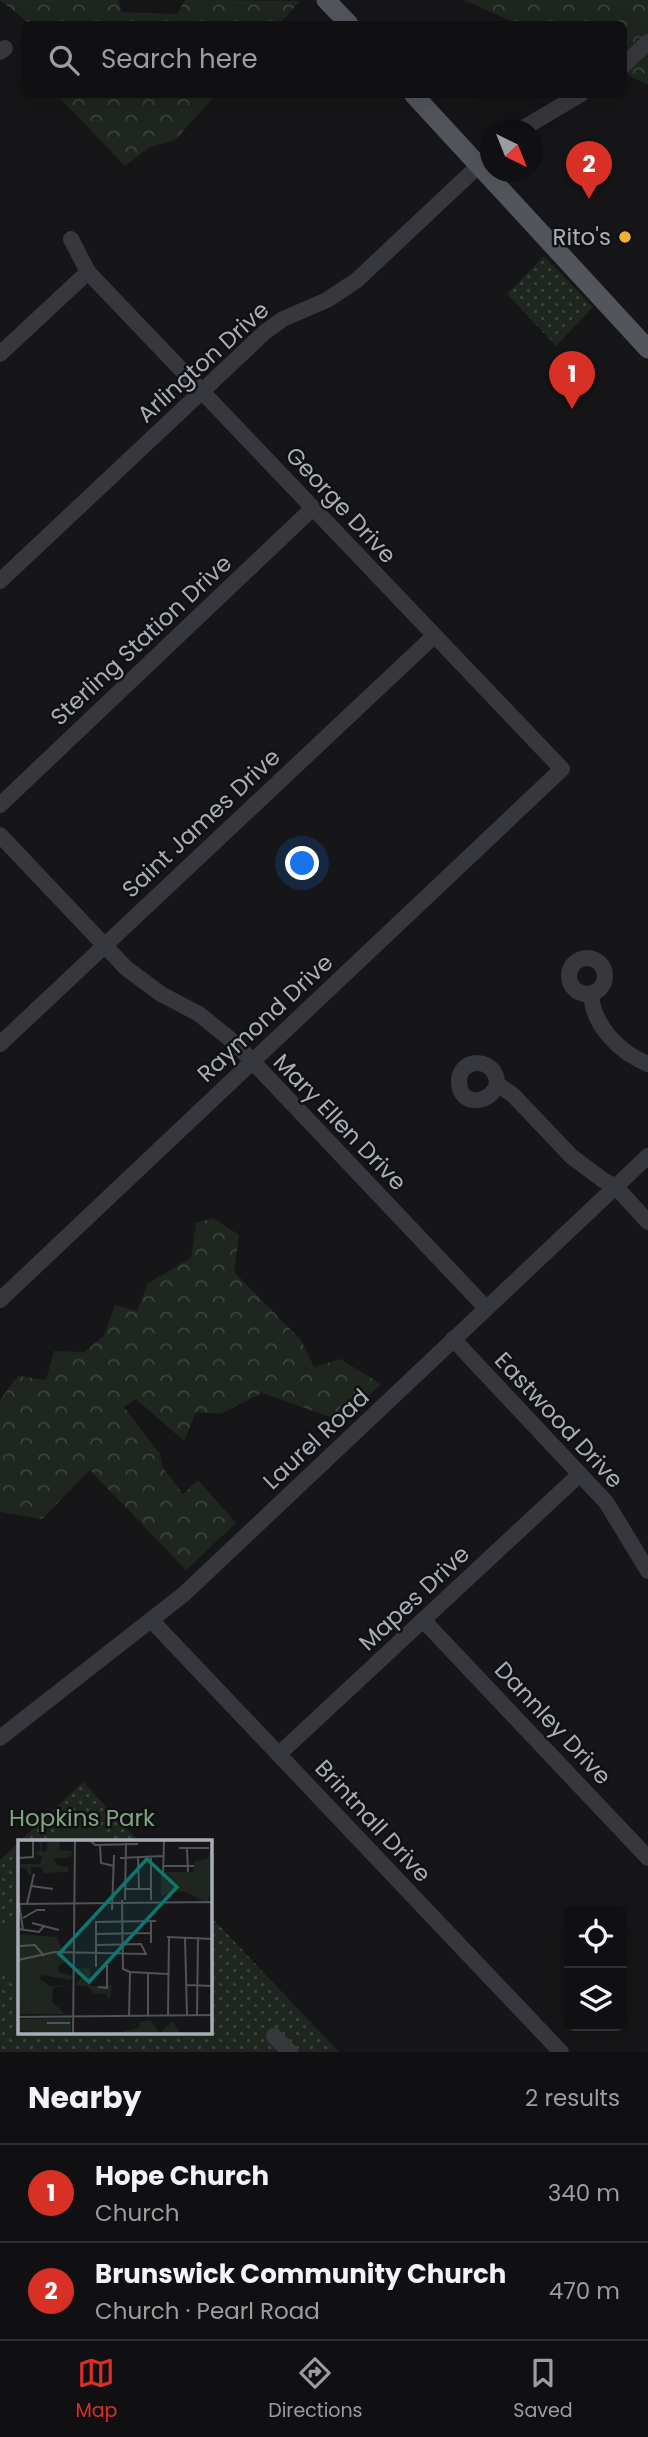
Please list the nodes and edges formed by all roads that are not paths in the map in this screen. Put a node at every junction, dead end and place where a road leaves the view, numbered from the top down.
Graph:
1 (326, 0) edge
2 (346, 21) edge
3 (648, 42) edge
4 (627, 62) edge
5 (417, 98) edge
6 (573, 98) edge
7 (538, 119) edge
8 (480, 155) edge
9 (480, 165) edge
10 (504, 182) edge
11 (71, 239) dead end
12 (88, 272) junction
13 (648, 349) edge
14 (0, 354) edge
15 (202, 391) junction
16 (313, 508) junction
17 (0, 581) edge
18 (435, 636) junction
19 (562, 769) joint
20 (0, 805) edge
21 (0, 835) edge
22 (105, 945) junction
23 (591, 993) dead end
24 (0, 1044) edge
25 (252, 1062) junction
26 (648, 1064) edge
27 (497, 1084) dead end
28 (648, 1156) edge
29 (616, 1187) junction
30 (648, 1222) edge
31 (0, 1300) edge
32 (486, 1308) junction
33 (453, 1339) junction
34 (580, 1474) junction
35 (648, 1571) edge
36 (152, 1621) junction
37 (424, 1621) junction
38 (0, 1738) edge
39 (279, 1754) junction
40 (648, 1857) edge
41 (274, 2036) dead end
42 (290, 2052) edge
43 (561, 2052) edge

1 - 2 main road
3 - 4 street
5 - 8 main road
6 - 7 street
9 - 15 street, Arlington Drive
10 - 13 main road
11 - 12 street, George Drive
12 - 14 street
12 - 15 street, George Drive
15 - 16 street, George Drive
15 - 17 street, Arlington Drive
16 - 18 street, George Drive
16 - 20 street, Sterling Station Drive
18 - 19 street, George Drive
18 - 22 street, Saint James Drive
19 - 25 street, Raymond Drive
21 - 22 street, Mary Ellen Drive
22 - 24 street, Saint James Drive
22 - 25 street, Mary Ellen Drive
23 - 26 street
25 - 31 street, Raymond Drive
25 - 32 street, Mary Ellen Drive
27 - 29 street
28 - 29 street, Laurel Road
29 - 30 street
29 - 32 street, Laurel Road
32 - 33 street, Laurel Road
33 - 34 street, Eastwood Drive
33 - 36 street, Laurel Road
34 - 35 street, Eastwood Drive
34 - 37 street, Mapes Drive
36 - 38 street, Laurel Road
36 - 39 street, Brintnall Drive
37 - 39 street, Mapes Drive
37 - 40 street, Dannley Drive
39 - 43 street, Brintnall Drive
41 - 42 street

